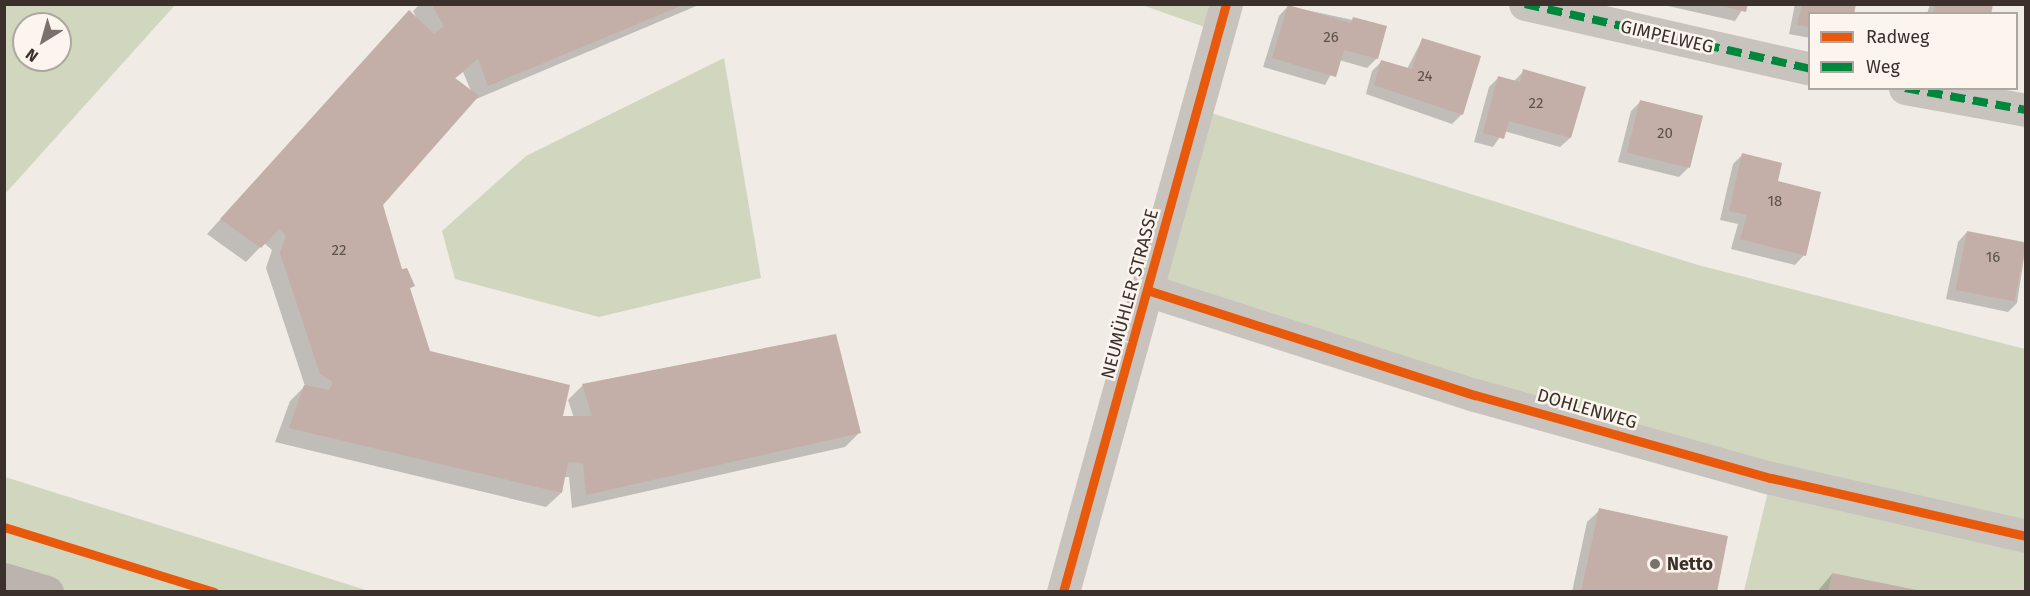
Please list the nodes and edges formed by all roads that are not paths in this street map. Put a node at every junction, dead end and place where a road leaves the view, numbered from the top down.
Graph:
1 (1226, 4) edge
2 (1525, 4) edge
3 (1808, 69) edge
4 (1916, 90) edge
5 (2025, 110) edge
6 (1147, 290) junction
7 (2025, 536) edge
8 (4, 579) edge
9 (46, 591) edge
10 (1063, 591) edge

1 - 6 street, NEUMÜHLER STRASSE
2 - 3 street, GIMPELWEG
4 - 5 street
6 - 7 street, DOHLENWEG
6 - 10 street, NEUMÜHLER STRASSE
8 - 9 street

